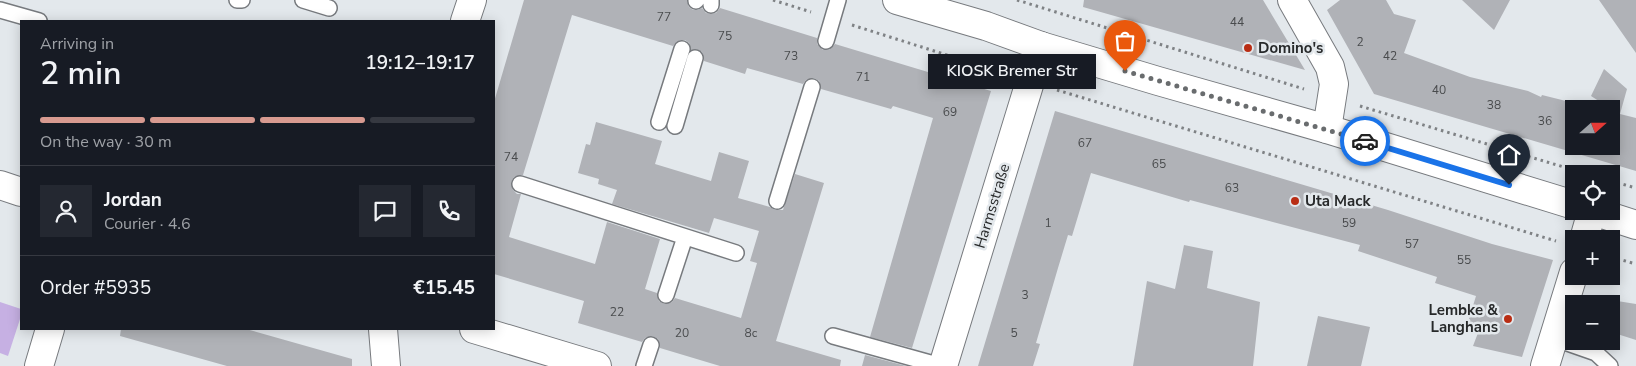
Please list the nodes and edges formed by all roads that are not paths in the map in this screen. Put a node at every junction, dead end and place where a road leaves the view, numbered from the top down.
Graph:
1 (237, 0) edge
2 (242, 0) edge
3 (303, 0) edge
4 (472, 0) edge
5 (838, 0) edge
6 (896, 0) edge
7 (1292, 0) edge
8 (329, 8) dead end
9 (0, 10) edge
10 (35, 20) edge
11 (465, 20) edge
12 (826, 41) dead end
13 (1041, 46) junction
14 (682, 49) dead end
15 (695, 58) dead end
16 (812, 87) dead end
17 (659, 122) dead end
18 (675, 126) dead end
19 (1327, 129) junction
20 (520, 184) dead end
21 (0, 185) edge
22 (20, 192) edge
23 (778, 201) dead end
24 (1565, 202) edge
25 (1620, 220) edge
26 (1636, 225) edge
27 (685, 237) junction
28 (736, 253) dead end
29 (1570, 285) edge
30 (666, 296) dead end
31 (50, 330) edge
32 (383, 330) edge
33 (477, 330) edge
34 (833, 336) dead end
35 (1553, 338) junction
36 (651, 345) dead end
37 (38, 366) edge
38 (386, 366) edge
39 (597, 366) edge
40 (644, 366) edge
41 (942, 366) edge
42 (1545, 366) edge
43 (1610, 366) edge

1 - 2 lane
3 - 8 lane
4 - 11 street
5 - 12 lane
6 - 13 street
7 - 19 street
9 - 10 lane
13 - 19 street
13 - 41 street, Harmsstraße
14 - 17 lane
15 - 18 lane
16 - 23 lane
19 - 24 street
20 - 27 lane
21 - 22 street
25 - 26 street
27 - 28 lane
27 - 30 lane
29 - 35 street
31 - 37 street
32 - 38 street
33 - 39 street
34 - 41 lane
35 - 42 street
35 - 43 lane
36 - 40 lane

